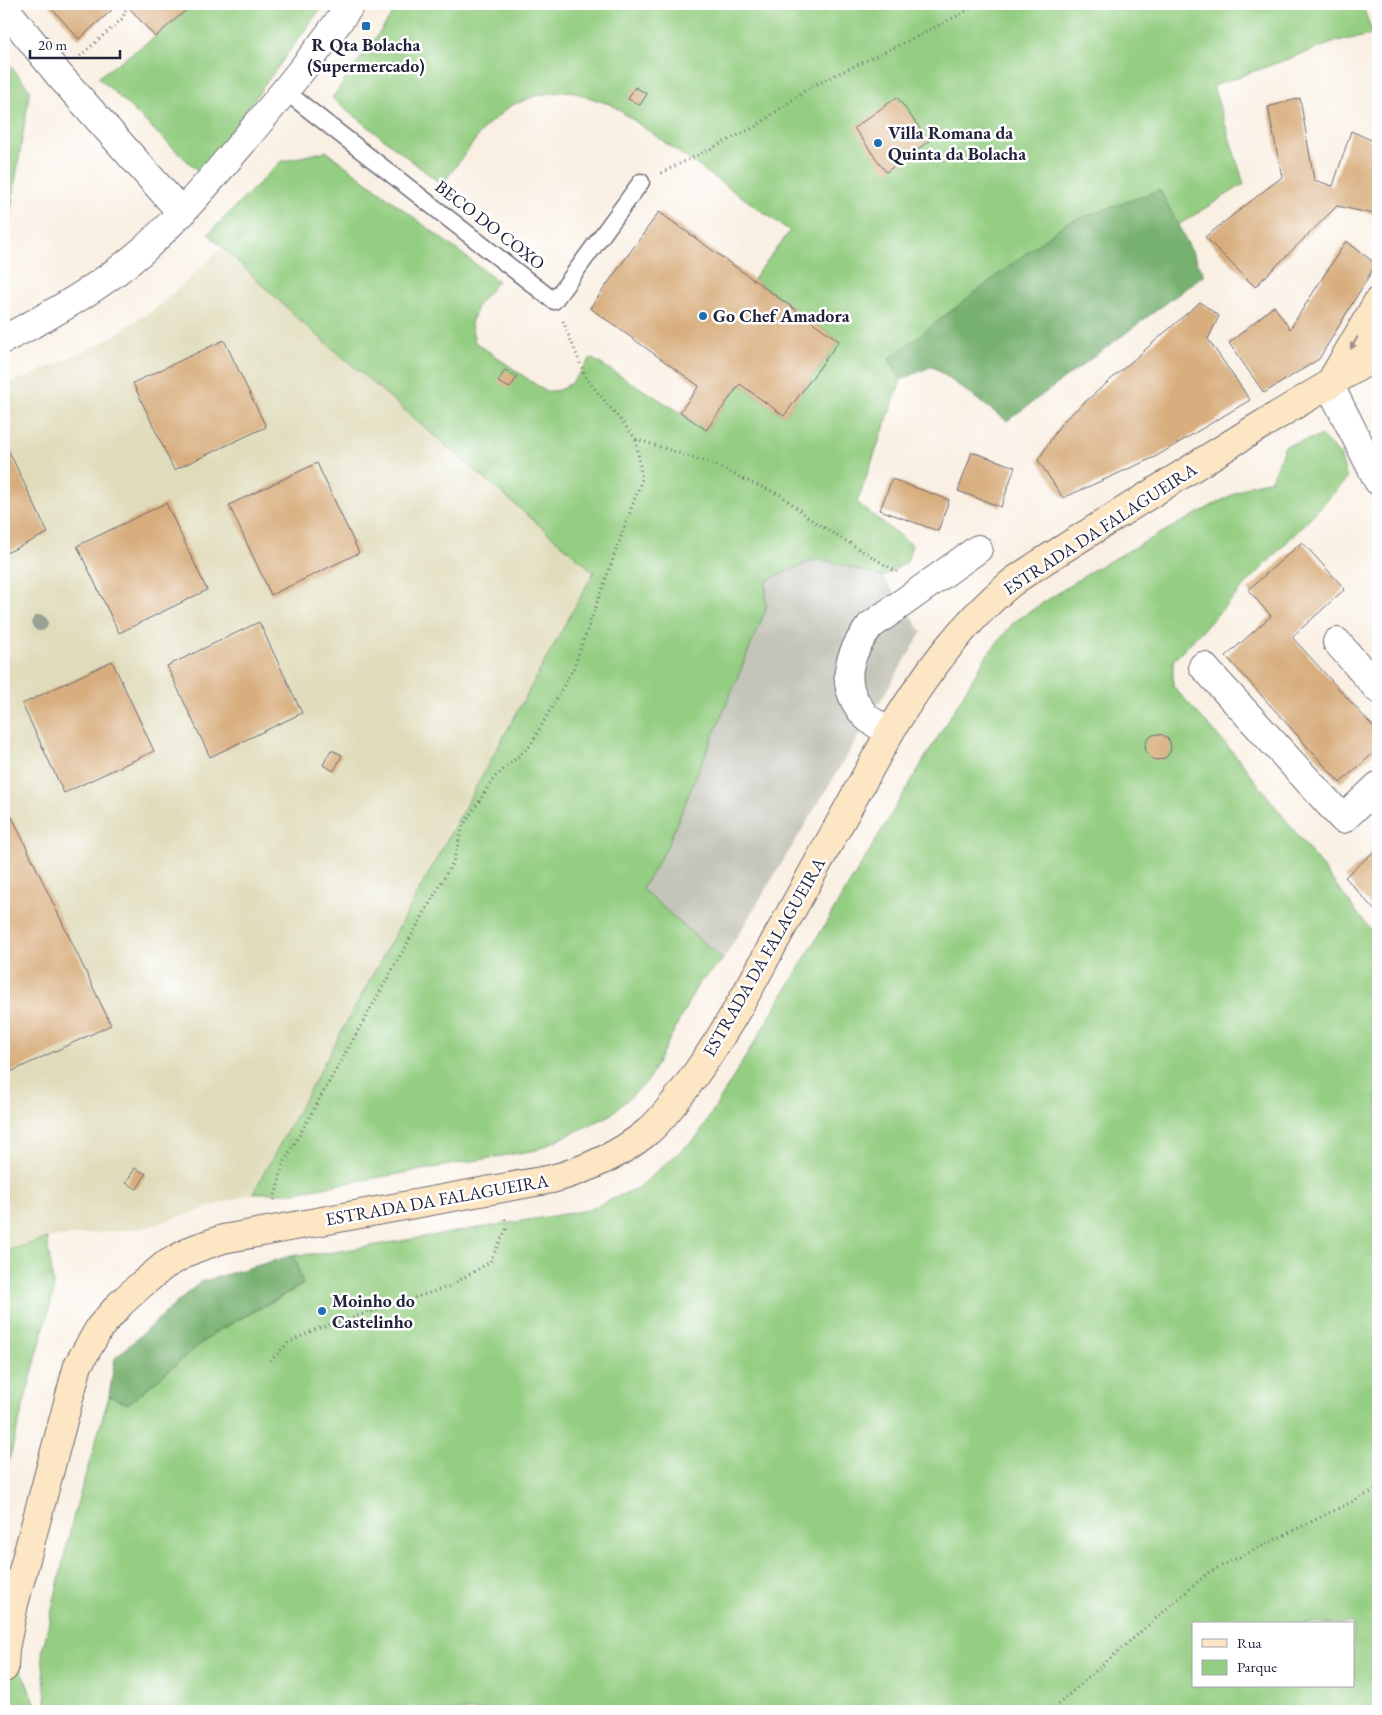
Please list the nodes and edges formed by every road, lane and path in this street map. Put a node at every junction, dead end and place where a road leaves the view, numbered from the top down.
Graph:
1 (127, 4) edge
2 (351, 4) edge
3 (980, 4) edge
4 (1079, 4) edge
5 (1084, 4) edge
6 (4, 7) edge
7 (59, 75) junction
8 (285, 91) junction
9 (641, 182) joint
10 (182, 214) junction
11 (554, 301) junction
12 (1378, 301) edge
13 (4, 339) edge
14 (1378, 349) edge
15 (1329, 384) junction
16 (636, 439) junction
17 (1378, 481) edge
18 (978, 549) dead end
19 (924, 588) junction
20 (1337, 642) dead end
21 (1203, 666) dead end
22 (1378, 689) edge
23 (890, 732) junction
24 (1378, 786) edge
25 (503, 1188) junction
26 (267, 1231) junction
27 (270, 1361) dead end
28 (1378, 1489) edge
29 (4, 1668) edge
30 (1050, 1711) edge

1 - 7 path
2 - 8 street
3 - 9 path
4 - 5 path
6 - 7 street
7 - 10 street
8 - 10 street
8 - 11 lane, BECO DO COXO
9 - 11 lane
10 - 13 street
11 - 16 path
12 -> 15 street, ESTRADA DA FALAGUEIRA
14 - 15 street
15 - 17 street
15 - 23 street, ESTRADA DA FALAGUEIRA
16 - 19 path
16 - 26 path
18 - 19 street
19 - 23 street
20 - 22 street
21 - 24 street
23 - 25 street, ESTRADA DA FALAGUEIRA
25 - 26 street, ESTRADA DA FALAGUEIRA
25 - 27 path
26 - 29 street, ESTRADA DA FALAGUEIRA
28 - 30 path

